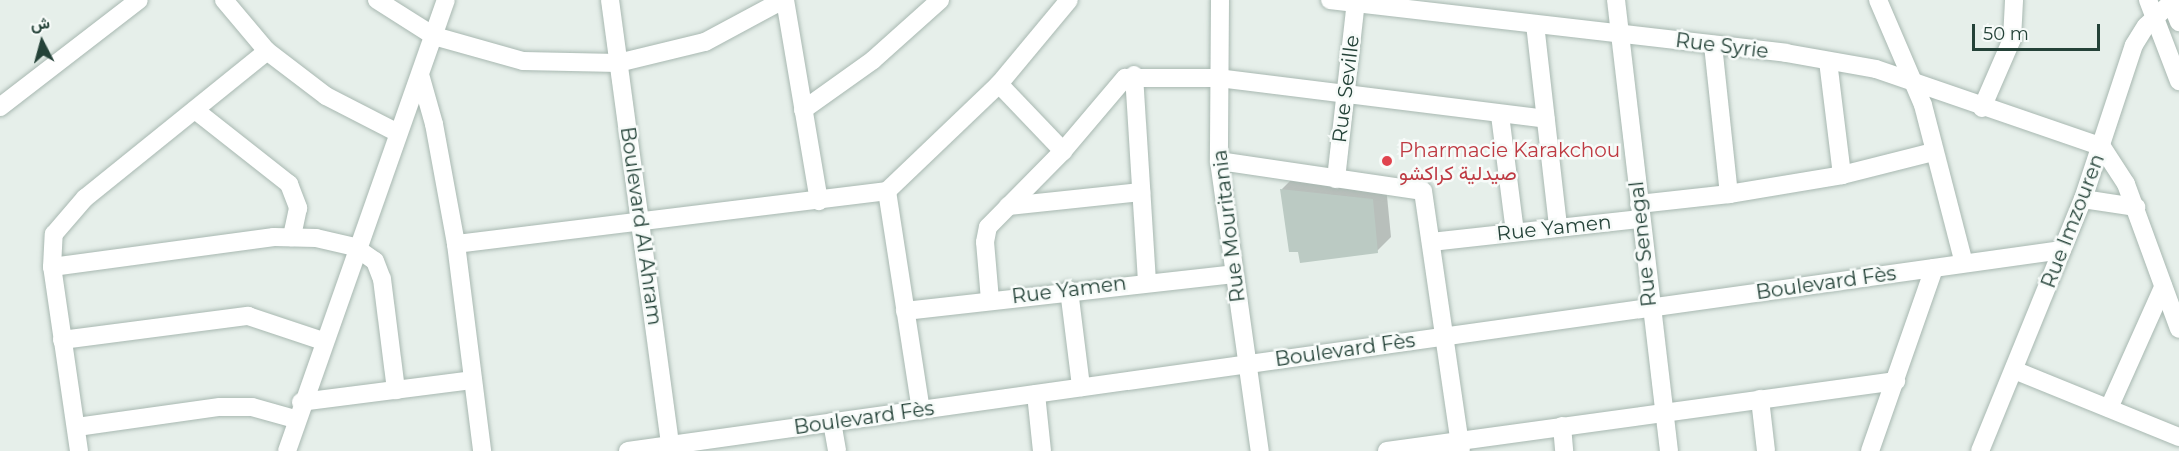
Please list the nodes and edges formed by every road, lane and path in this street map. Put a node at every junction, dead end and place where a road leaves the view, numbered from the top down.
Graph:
1 (139, 0) edge
2 (224, 0) edge
3 (377, 0) edge
4 (446, 0) edge
5 (610, 0) edge
6 (784, 0) edge
7 (940, 0) edge
8 (1069, 0) edge
9 (1220, 0) edge
10 (1330, 0) edge
11 (1616, 0) edge
12 (1878, 0) edge
13 (2014, 0) edge
14 (2148, 0) edge
15 (2172, 1) edge
16 (1356, 2) edge
17 (1460, 8) edge
18 (2154, 17) junction
19 (2179, 22) edge
20 (1535, 24) junction
21 (1621, 34) junction
22 (434, 36) junction
23 (1713, 45) junction
24 (267, 51) junction
25 (1828, 61) junction
26 (618, 63) junction
27 (1134, 75) junction
28 (421, 78) junction
29 (1218, 78) junction
30 (2179, 81) edge
31 (1913, 82) junction
32 (999, 84) junction
33 (1344, 93) junction
34 (0, 107) edge
35 (1982, 108) junction
36 (195, 110) junction
37 (803, 110) junction
38 (1500, 115) junction
39 (1545, 119) junction
40 (398, 133) junction
41 (2102, 147) junction
42 (1063, 151) junction
43 (1933, 152) junction
44 (1219, 161) junction
45 (1842, 175) junction
46 (1336, 179) junction
47 (887, 191) junction
48 (1141, 192) junction
49 (1729, 195) junction
50 (2083, 199) junction
51 (819, 201) junction
52 (1008, 206) junction
53 (2136, 207) junction
54 (1640, 212) junction
55 (640, 223) junction
56 (1558, 227) junction
57 (1515, 232) junction
58 (292, 237) junction
59 (1431, 242) junction
60 (456, 244) junction
61 (356, 248) junction
62 (2062, 250) junction
63 (1965, 263) junction
64 (51, 267) junction
65 (1934, 268) junction
66 (1234, 274) junction
67 (1147, 281) junction
68 (2163, 287) junction
69 (1069, 290) junction
70 (990, 300) junction
71 (1650, 307) junction
72 (905, 311) junction
73 (2179, 329) edge
74 (1443, 336) junction
75 (62, 340) junction
76 (323, 341) junction
77 (1246, 364) junction
78 (2014, 370) junction
79 (473, 380) junction
80 (1896, 381) junction
81 (1081, 387) junction
82 (396, 390) junction
83 (1036, 394) junction
84 (1760, 399) junction
85 (2109, 408) junction
86 (921, 410) junction
87 (298, 411) junction
88 (1664, 412) junction
89 (832, 422) junction
90 (1562, 426) junction
91 (76, 427) junction
92 (2179, 437) edge
93 (1460, 445) edge
94 (671, 448) edge
95 (79, 451) edge
96 (287, 451) edge
97 (482, 451) edge
98 (628, 451) edge
99 (837, 451) edge
100 (1042, 451) edge
101 (1260, 451) edge
102 (1387, 451) edge
103 (1564, 451) edge
104 (1669, 451) edge
105 (1766, 451) edge
106 (1870, 451) edge
107 (1980, 451) edge

1 - 34 street
2 - 24 street
3 - 22 street
4 - 22 street
5 - 26 street, Boulevard Al Ahram
6 - 26 street
6 - 37 street
7 - 37 street
8 - 32 street
9 - 29 street, Rue Mouritania
10 - 16 street, Rue Syrie
11 - 21 street, Rue Senegal
12 - 31 street
13 - 35 street
14 - 18 street
15 - 18 street, Rue Imzouren
15 - 19 street
16 - 17 street, Rue Syrie
16 - 33 street, Rue Seville
17 - 20 street, Rue Syrie
18 - 30 street
18 - 41 street, Rue Imzouren
20 - 21 street, Rue Syrie
20 - 39 street
21 - 23 street, Rue Syrie
21 - 54 street, Rue Senegal
22 - 26 street
22 - 28 street
23 - 25 street, Rue Syrie
23 - 49 street
24 - 36 street
24 - 40 street
25 - 31 street, Rue Syrie
25 - 45 street
26 - 55 street, Boulevard Al Ahram
27 - 29 street
27 - 42 street
27 - 48 street
28 - 40 street
28 - 60 street
29 - 33 street
29 - 44 street, Rue Mouritania
31 - 35 street, Rue Syrie
31 - 43 street
32 - 42 street
32 - 47 street
33 - 38 street
33 - 46 street, Rue Seville
35 - 41 street, Rue Syrie
36 - 58 street
36 - 64 street
37 - 51 street
38 - 39 street
38 - 57 street
39 - 56 street
40 - 61 street
41 - 50 street, Rue Imzouren
41 - 53 street
42 - 52 street
43 - 45 street, Rue Yamen
43 - 63 street
44 - 46 street
44 - 66 street, Rue Mouritania
45 - 49 street, Rue Yamen
46 - 59 street
47 - 51 street
47 - 72 street
48 - 52 street
48 - 67 street
49 - 54 street, Rue Yamen
50 - 53 street
50 - 62 street, Rue Imzouren
51 - 55 street
52 - 70 street
53 - 68 street
54 - 56 street, Rue Yamen
54 - 71 street, Rue Senegal
55 - 60 street
55 - 94 street, Boulevard Al Ahram
56 - 57 street, Rue Yamen
57 - 59 street, Rue Yamen
58 - 61 street
58 - 64 street
59 - 74 street
60 - 79 street
61 - 76 street
61 - 82 street
62 - 63 street, Boulevard Fès
62 - 78 street, Rue Imzouren
63 - 65 street, Boulevard Fès
64 - 75 street
65 - 71 street, Boulevard Fès
65 - 80 street
66 - 67 street, Rue Yamen
66 - 77 street, Rue Mouritania
67 - 69 street, Rue Yamen
68 - 73 street
68 - 85 street
69 - 70 street, Rue Yamen
69 - 81 street
70 - 72 street, Rue Yamen
71 - 74 street, Boulevard Fès
71 - 88 street, Rue Senegal
72 - 86 street
74 - 77 street, Boulevard Fès
74 - 93 street
75 - 76 street
75 - 91 street
76 - 87 street
77 - 81 street, Boulevard Fès
77 - 101 street, Rue Mouritania
78 - 85 street
78 - 107 street, Rue Imzouren
79 - 82 street
79 - 97 street
80 - 84 street
80 - 106 street
81 - 83 street, Boulevard Fès
82 - 87 street
83 - 86 street, Boulevard Fès
83 - 100 street
84 - 88 street
84 - 105 street
85 - 92 street
86 - 89 street, Boulevard Fès
87 - 91 street
87 - 96 street
88 - 90 street
88 - 104 street, Rue Senegal
89 - 94 street, Boulevard Fès
89 - 99 street
90 - 93 street
90 - 103 street
91 - 95 street
93 - 102 street
94 - 98 street, Boulevard Fès

